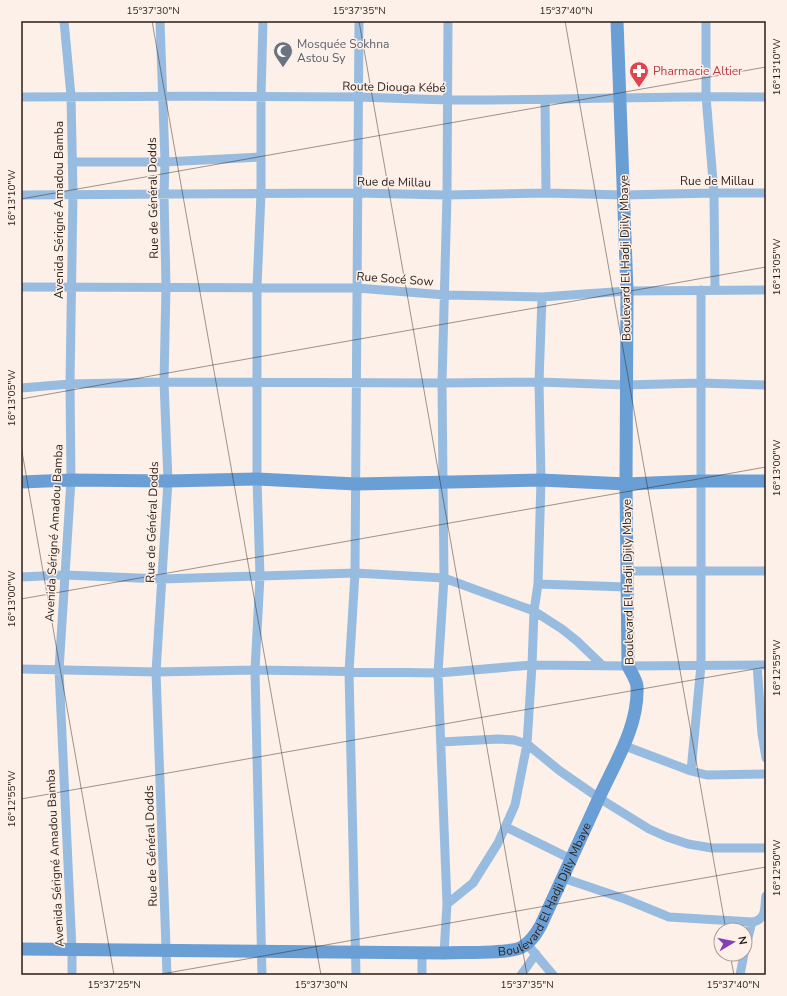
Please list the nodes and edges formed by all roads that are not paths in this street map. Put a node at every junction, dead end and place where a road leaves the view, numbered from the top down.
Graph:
1 (64, 21) edge
2 (160, 21) edge
3 (263, 21) edge
4 (359, 21) edge
5 (448, 21) edge
6 (617, 21) edge
7 (706, 21) edge
8 (21, 96) edge
9 (71, 96) junction
10 (162, 96) junction
11 (706, 96) junction
12 (261, 97) junction
13 (359, 97) junction
14 (766, 97) edge
15 (620, 98) junction
16 (448, 100) junction
17 (545, 100) junction
18 (261, 157) junction
19 (72, 162) junction
20 (165, 162) junction
21 (714, 192) junction
22 (73, 193) junction
23 (357, 193) junction
24 (546, 193) junction
25 (766, 193) edge
26 (21, 194) edge
27 (164, 194) junction
28 (262, 194) junction
29 (447, 195) junction
30 (624, 195) junction
31 (21, 287) edge
32 (71, 287) junction
33 (166, 287) junction
34 (257, 287) junction
35 (357, 288) junction
36 (701, 290) junction
37 (715, 290) junction
38 (766, 290) edge
39 (627, 291) junction
40 (444, 295) junction
41 (542, 297) junction
42 (164, 382) junction
43 (257, 382) junction
44 (539, 382) junction
45 (356, 383) junction
46 (701, 383) junction
47 (70, 384) junction
48 (442, 384) junction
49 (626, 385) junction
50 (766, 385) edge
51 (21, 388) edge
52 (257, 479) junction
53 (71, 480) junction
54 (540, 480) junction
55 (168, 481) junction
56 (701, 481) junction
57 (766, 481) edge
58 (21, 482) edge
59 (442, 482) junction
60 (356, 484) junction
61 (626, 484) junction
62 (627, 571) junction
63 (701, 571) junction
64 (766, 571) edge
65 (355, 573) junction
66 (65, 575) junction
67 (260, 576) junction
68 (21, 577) edge
69 (444, 578) junction
70 (162, 579) junction
71 (538, 584) junction
72 (627, 586) junction
73 (534, 611) junction
74 (532, 665) junction
75 (602, 665) junction
76 (701, 665) junction
77 (761, 665) edge
78 (628, 666) junction
79 (21, 669) edge
80 (59, 670) junction
81 (254, 670) junction
82 (156, 672) junction
83 (350, 672) junction
84 (438, 673) junction
85 (764, 734) edge
86 (441, 742) junction
87 (527, 744) junction
88 (625, 746) junction
89 (766, 758) edge
90 (691, 771) junction
91 (766, 774) edge
92 (599, 798) junction
93 (506, 827) junction
94 (766, 848) edge
95 (571, 859) junction
96 (562, 878) junction
97 (766, 896) edge
98 (447, 904) junction
99 (752, 922) joint
100 (527, 944) junction
101 (21, 949) edge
102 (72, 950) junction
103 (167, 951) junction
104 (262, 951) junction
105 (356, 952) junction
106 (422, 953) junction
107 (444, 953) junction
108 (536, 954) junction
109 (742, 962) edge
110 (72, 975) edge
111 (167, 975) edge
112 (262, 975) edge
113 (356, 975) edge
114 (422, 975) edge
115 (521, 975) edge
116 (553, 975) edge
117 (740, 975) edge

1 - 9 street, Avenida Sérigné Amadou Bamba
2 - 10 street, Rue de Général Dodds
3 - 12 street
4 - 13 street
5 - 16 street
6 - 15 main road, Boulevard El Hadji Djily Mbaye
7 - 11 street
8 - 9 street, Route Diouga Kébé
9 - 10 street, Route Diouga Kébé
9 - 19 street, Avenida Sérigné Amadou Bamba
10 - 12 street, Route Diouga Kébé
10 - 20 street, Rue de Général Dodds
11 - 14 street, Route Diouga Kébé
11 - 15 street, Route Diouga Kébé
11 - 21 street
12 - 13 street, Route Diouga Kébé
12 - 18 street
13 - 16 street, Route Diouga Kébé
13 - 23 street
15 - 17 street, Route Diouga Kébé
15 - 30 main road, Boulevard El Hadji Djily Mbaye
16 - 17 street, Route Diouga Kébé
16 - 29 street
17 - 24 street
18 - 20 street
18 - 28 street
19 - 20 street
19 - 22 street, Avenida Sérigné Amadou Bamba
20 - 27 street, Rue de Général Dodds
21 - 25 street, Rue de Millau
21 - 30 street, Rue de Millau
21 - 37 street
22 - 26 street, Rue de Millau
22 - 27 street, Rue de Millau
22 - 32 street, Avenida Sérigné Amadou Bamba
23 - 28 street, Rue de Millau
23 - 29 street, Rue de Millau
23 - 35 street
24 - 29 street, Rue de Millau
24 - 30 street, Rue de Millau
27 - 28 street, Rue de Millau
27 - 33 street, Rue de Général Dodds
28 - 34 street
29 - 40 street
30 - 39 main road, Boulevard El Hadji Djily Mbaye
31 - 32 street, Rue Socé Sow
32 - 33 street, Rue Socé Sow
32 - 47 street, Avenida Sérigné Amadou Bamba
33 - 34 street, Rue Socé Sow
33 - 42 street, Rue de Général Dodds
34 - 35 street, Rue Socé Sow
34 - 43 street
35 - 40 street, Rue Socé Sow
35 - 45 street
36 - 37 street, Rue Socé Sow
36 - 39 street, Rue Socé Sow
36 - 46 street
37 - 38 street, Rue Socé Sow
39 - 41 street, Rue Socé Sow
39 - 49 main road, Boulevard El Hadji Djily Mbaye
40 - 41 street, Rue Socé Sow
40 - 48 street
41 - 44 street
42 - 43 street
42 - 47 street
42 - 55 street, Rue de Général Dodds
43 - 45 street
43 - 52 street
44 - 48 street
44 - 49 street
44 - 54 street
45 - 48 street
45 - 60 street
46 - 49 street
46 - 50 street
46 - 56 street
47 - 51 street
47 - 53 street, Avenida Sérigné Amadou Bamba
48 - 59 street
49 - 61 main road, Boulevard El Hadji Djily Mbaye
52 - 55 main road
52 - 60 main road
52 - 67 street
53 - 55 main road
53 - 58 main road
53 - 66 street, Avenida Sérigné Amadou Bamba
54 - 59 main road
54 - 61 main road
54 - 71 street
55 - 70 street, Rue de Général Dodds
56 - 57 main road
56 - 61 main road
56 - 63 street
59 - 60 main road
59 - 69 street
60 - 65 street
61 - 62 main road, Boulevard El Hadji Djily Mbaye
62 - 63 street
62 - 72 main road, Boulevard El Hadji Djily Mbaye
63 - 64 street
63 - 76 street
65 - 67 street
65 - 69 street
65 - 83 street
66 - 68 street
66 - 70 street
66 - 80 street, Avenida Sérigné Amadou Bamba
67 - 70 street
67 - 81 street
69 - 73 street
69 - 84 street
70 - 82 street, Rue de Général Dodds
71 - 72 street
71 - 73 street
72 - 78 main road, Boulevard El Hadji Djily Mbaye
73 - 74 street
73 - 75 street
74 - 75 street
74 - 84 street
74 - 87 street
75 - 78 street
76 - 77 street
76 - 78 street
76 - 90 street
77 - 85 street
78 - 88 main road, Boulevard El Hadji Djily Mbaye
79 - 80 street
80 - 82 street
80 - 102 street, Avenida Sérigné Amadou Bamba
81 - 82 street
81 - 83 street
81 - 104 street
82 - 103 street, Rue de Général Dodds
83 - 84 street
83 - 105 street
84 - 86 street
85 - 89 street
86 - 87 street
86 - 98 street
87 - 92 street
87 - 93 street
88 - 90 street
88 - 92 main road, Boulevard El Hadji Djily Mbaye
90 - 91 street
92 - 94 street
92 - 95 main road, Boulevard El Hadji Djily Mbaye
93 - 95 street
93 - 98 street
95 - 96 main road, Boulevard El Hadji Djily Mbaye
96 - 99 street
96 - 100 main road, Boulevard El Hadji Djily Mbaye
97 - 99 street
98 - 107 street
100 - 107 main road, Boulevard El Hadji Djily Mbaye
100 - 108 street
101 - 102 main road, Boulevard El Hadji Djily Mbaye
102 - 103 main road, Boulevard El Hadji Djily Mbaye
102 - 110 street, Avenida Sérigné Amadou Bamba
103 - 104 main road, Boulevard El Hadji Djily Mbaye
103 - 111 street, Rue de Général Dodds
104 - 105 main road, Boulevard El Hadji Djily Mbaye
104 - 112 street
105 - 106 main road, Boulevard El Hadji Djily Mbaye
105 - 113 street
106 - 107 main road, Boulevard El Hadji Djily Mbaye
106 - 114 street
108 - 115 street
108 - 116 street
109 - 117 street

